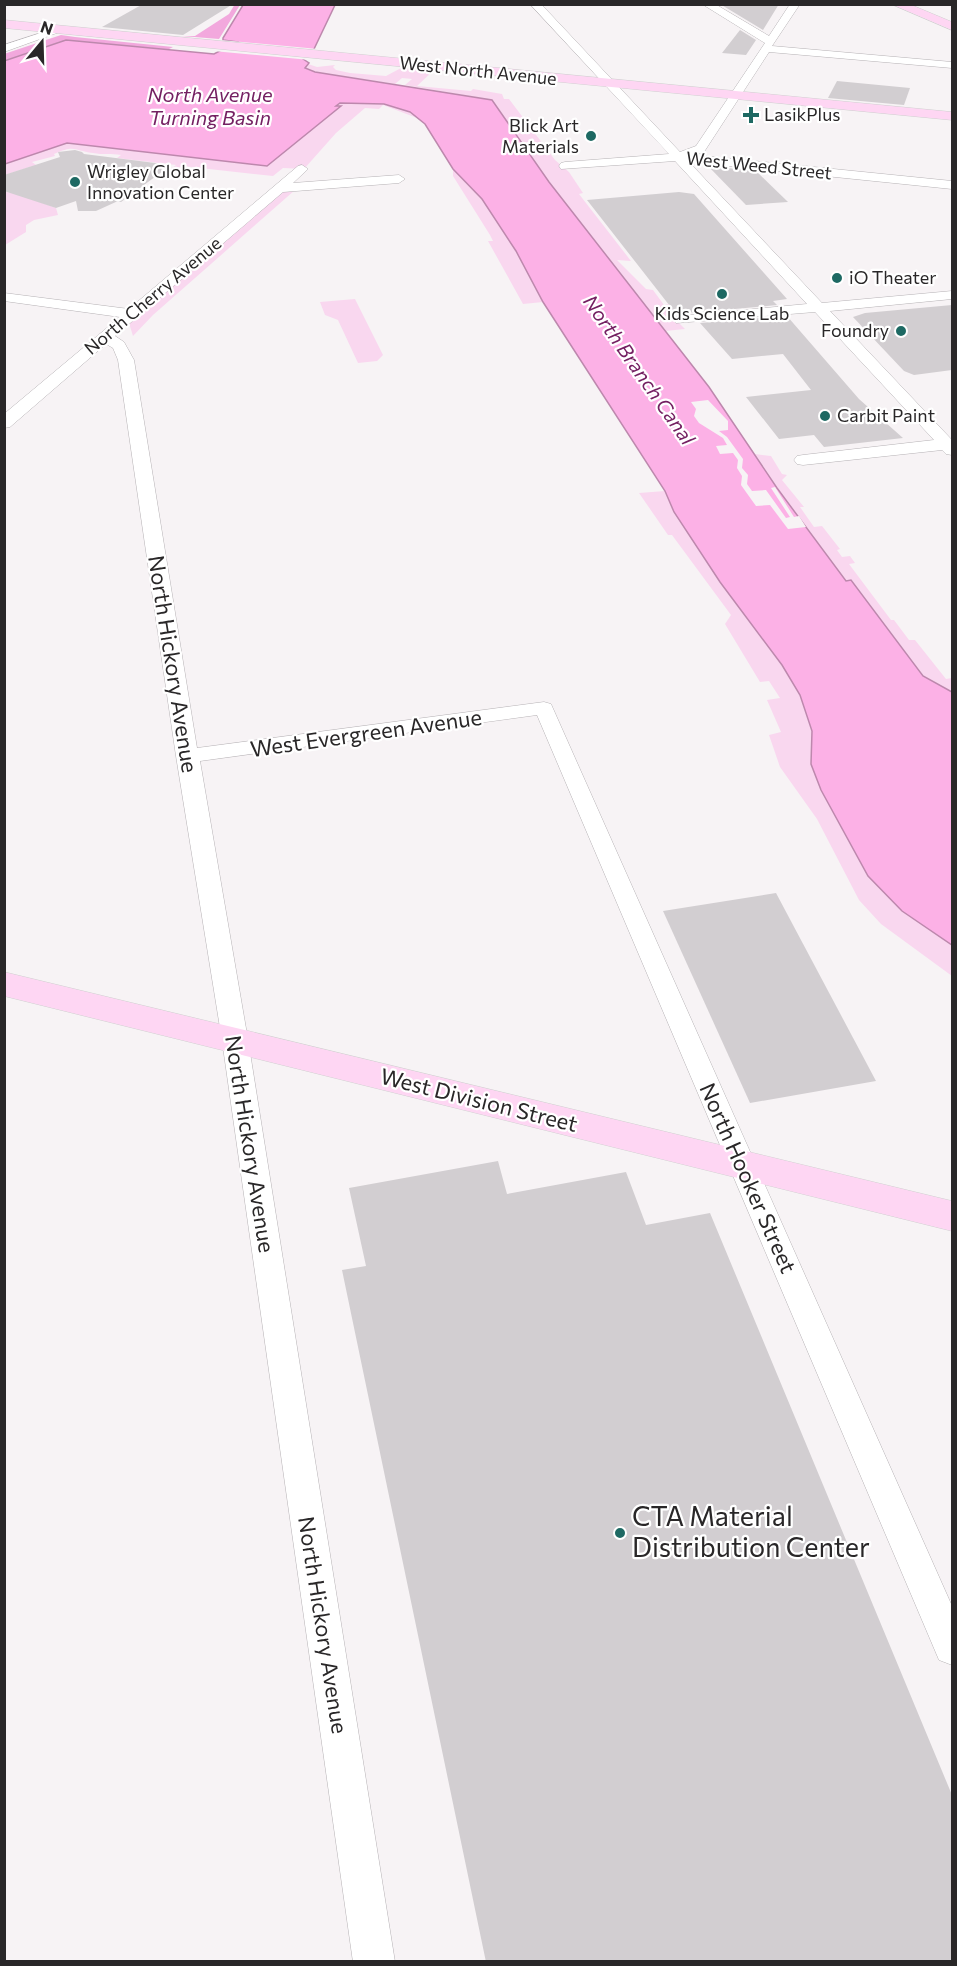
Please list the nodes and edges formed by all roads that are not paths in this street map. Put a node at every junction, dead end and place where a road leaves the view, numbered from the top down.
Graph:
1 (535, 4) edge
2 (707, 4) edge
3 (795, 4) edge
4 (897, 4) edge
5 (4, 24) edge
6 (952, 26) edge
7 (60, 30) junction
8 (769, 45) junction
9 (4, 49) edge
10 (952, 65) edge
11 (608, 83) junction
12 (736, 95) junction
13 (952, 116) edge
14 (677, 158) junction
15 (566, 166) dead end
16 (302, 169) dead end
17 (399, 179) dead end
18 (952, 185) edge
19 (280, 188) junction
20 (952, 295) edge
21 (4, 297) edge
22 (819, 307) junction
23 (131, 315) junction
24 (681, 320) dead end
25 (105, 337) junction
26 (4, 423) edge
27 (951, 447) edge
28 (802, 460) dead end
29 (544, 708) joint
30 (187, 756) junction
31 (4, 984) edge
32 (235, 1040) junction
33 (743, 1165) junction
34 (952, 1216) edge
35 (952, 1647) edge
36 (374, 1962) edge

1 - 11 street
2 - 8 street
3 - 8 street
4 - 6 main road
5 - 7 main road, West North Avenue
7 - 9 street
7 - 11 main road, West North Avenue
8 - 10 street
8 - 12 street
11 - 12 main road, West North Avenue
11 - 14 street
12 - 13 main road, West North Avenue
12 - 14 street
14 - 15 street, West Weed Street
14 - 18 street, West Weed Street
14 - 22 street
16 - 19 street, North Cherry Avenue
17 - 19 street
19 - 23 street, North Cherry Avenue
20 - 22 street
21 - 23 street
22 - 24 street
22 - 27 street
23 - 25 street, North Cherry Avenue
25 - 26 street, North Cherry Avenue
25 - 30 street, North Hickory Avenue
27 - 28 street
29 - 30 street, West Evergreen Avenue
29 - 33 street, North Hooker Street
30 - 32 street, North Hickory Avenue
31 - 32 main road, West Division Street
32 - 33 main road, West Division Street
32 - 36 street, North Hickory Avenue
33 - 34 main road, West Division Street
33 - 35 street, North Hooker Street

